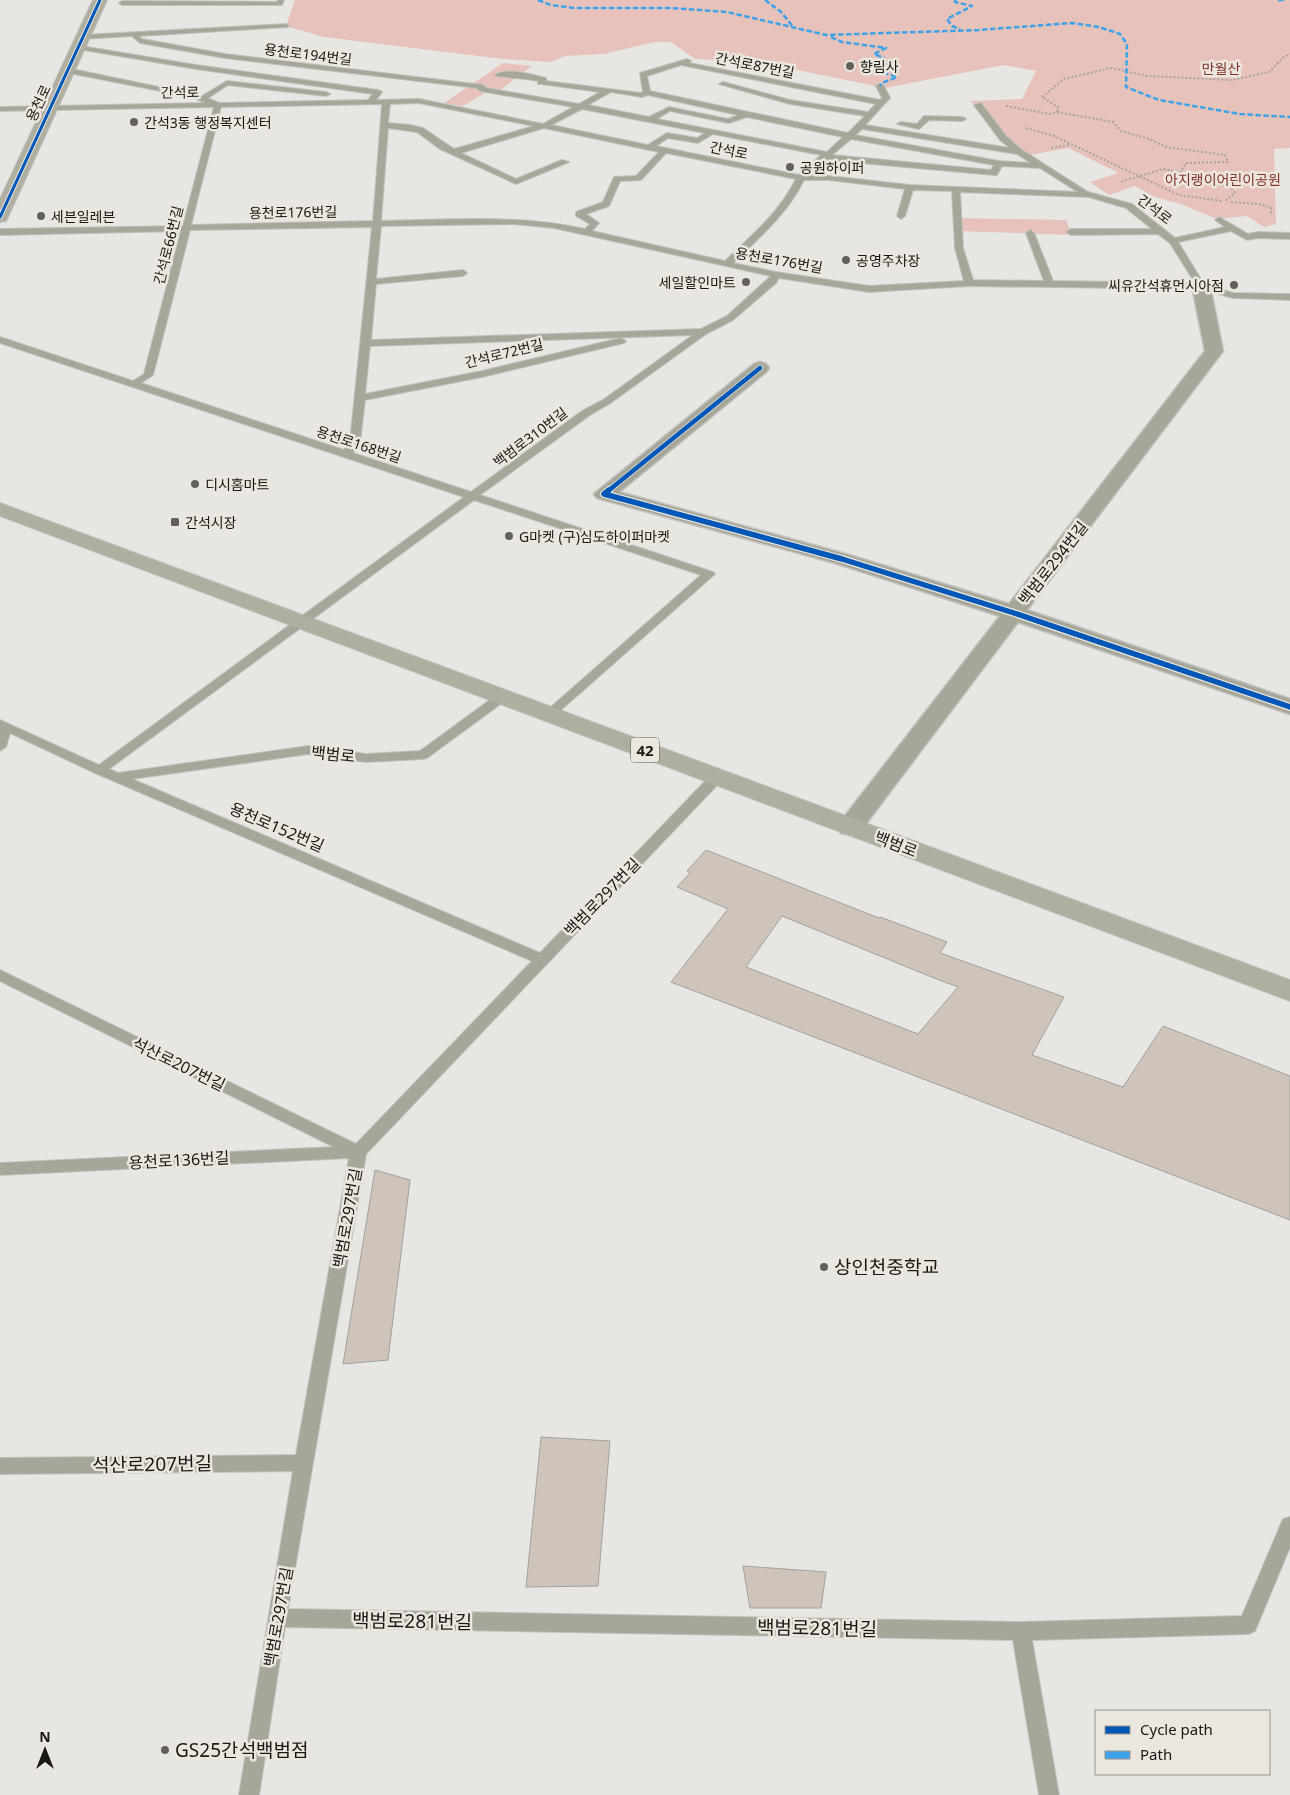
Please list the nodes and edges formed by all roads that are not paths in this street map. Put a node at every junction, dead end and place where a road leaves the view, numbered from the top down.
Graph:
1 (100, 0) edge
2 (281, 0) edge
3 (122, 3) dead end
4 (286, 26) dead end
5 (133, 34) junction
6 (81, 42) junction
7 (695, 59) dead end
8 (680, 63) junction
9 (68, 70) junction
10 (499, 75) dead end
11 (723, 84) dead end
12 (880, 86) dead end
13 (609, 90) junction
14 (647, 92) junction
15 (202, 99) junction
16 (360, 102) junction
17 (370, 102) junction
18 (386, 102) junction
19 (881, 103) junction
20 (218, 105) junction
21 (978, 105) road end
22 (580, 106) junction
23 (50, 108) junction
24 (0, 109) edge
25 (747, 114) junction
26 (962, 119) dead end
27 (649, 120) junction
28 (865, 120) junction
29 (385, 125) junction
30 (544, 126) junction
31 (711, 132) junction
32 (849, 136) junction
33 (649, 148) junction
34 (664, 150) junction
35 (454, 152) junction
36 (1019, 152) junction
37 (826, 156) junction
38 (566, 162) dead end
39 (999, 163) junction
40 (1041, 166) junction
41 (801, 178) junction
42 (910, 187) junction
43 (956, 190) junction
44 (1089, 195) junction
45 (900, 216) dead end
46 (0, 217) edge
47 (1219, 220) dead end
48 (378, 224) junction
49 (1272, 225) road end
50 (186, 228) junction
51 (1232, 228) junction
52 (1161, 231) junction
53 (0, 232) edge
54 (586, 232) junction
55 (1071, 232) dead end
56 (1030, 234) dead end
57 (1258, 235) junction
58 (1290, 236) edge
59 (1173, 241) junction
60 (727, 264) junction
61 (463, 273) dead end
62 (776, 275) junction
63 (372, 282) junction
64 (970, 283) junction
65 (1048, 283) junction
66 (1201, 286) junction
67 (1290, 297) edge
68 (703, 332) junction
69 (655, 333) junction
70 (0, 340) edge
71 (367, 342) junction
72 (760, 368) dead end
73 (134, 384) junction
74 (360, 398) junction
75 (347, 454) junction
76 (474, 496) junction
77 (0, 509) edge
78 (1014, 612) junction
79 (300, 621) junction
80 (502, 697) junction
81 (1290, 707) edge
82 (549, 714) junction
83 (3, 725) edge
84 (0, 747) edge
85 (100, 770) junction
86 (116, 777) junction
87 (717, 777) junction
88 (850, 826) junction
89 (542, 960) junction
90 (0, 975) edge
91 (1290, 991) edge
92 (358, 1152) junction
93 (0, 1169) edge
94 (305, 1462) junction
95 (0, 1466) edge
96 (1290, 1525) edge
97 (278, 1618) junction
98 (1021, 1631) junction
99 (249, 1795) edge
100 (1049, 1795) edge

1 - 6 street, 용천로
2 - 3 lane
4 - 5 lane, 용천로194번길
5 - 6 lane, 용천로194번길
5 - 22 lane, 용천로194번길
6 - 9 street, 용천로
6 - 17 lane
7 - 8 lane
8 - 14 lane, 간석로87번길
8 - 19 lane, 간석로87번길
9 - 15 lane, 용천로
9 - 23 street, 용천로
10 - 13 lane
11 - 28 lane, 간석로87번길
12 - 19 lane
13 - 14 lane
13 - 22 lane, 간석로
14 - 25 lane
15 - 16 lane, 간석로
15 - 20 lane, 용천로
16 - 17 lane, 간석로
16 - 20 lane, 간석로
17 - 18 lane, 간석로
18 - 29 lane
18 - 30 lane, 간석로
19 - 28 lane
20 - 23 lane, 간석로
20 - 50 lane, 간석로66번길
21 - 36 lane
22 - 27 lane
22 - 30 lane, 간석로
23 - 24 lane, 간석로
23 - 46 street, 용천로
25 - 27 lane
25 - 32 lane
26 - 28 lane, 간석로87번길
27 - 31 lane
28 - 32 lane
28 - 36 lane, 간석로87번길
29 - 35 lane
29 - 48 lane
30 - 33 lane, 간석로
30 - 35 lane, 간석로
31 - 33 lane
31 - 37 lane
32 - 37 lane
32 - 39 lane
33 - 34 lane, 간석로
34 - 41 lane, 간석로
34 - 54 lane
35 - 38 lane
36 - 40 lane
37 - 39 lane
37 - 41 lane
39 - 40 lane
40 - 44 lane
41 - 42 lane, 간석로
41 - 60 lane
42 - 43 lane, 간석로
42 - 45 lane
43 - 44 lane, 간석로
43 - 64 lane
44 - 52 lane, 간석로
47 - 51 lane
48 - 50 lane, 용천로176번길
48 - 54 lane, 용천로176번길
48 - 63 lane
49 - 57 lane
50 - 53 lane, 용천로176번길
50 - 73 lane, 간석로66번길
51 - 57 lane
51 - 59 lane, 간석로
52 - 55 lane
52 - 59 lane, 간석로
54 - 60 lane, 용천로176번길
56 - 65 lane
57 - 58 lane
59 - 66 lane, 간석로
60 - 62 lane, 용천로176번길
61 - 63 lane
62 - 64 lane, 용천로176번길
62 - 68 lane, 백범로310번길
63 - 71 lane
64 - 65 lane, 용천로176번길
65 - 66 lane, 용천로176번길
66 - 67 lane, 용천로176번길
66 - 78 street, 백범로294번길
68 - 69 lane, 간석로72번길
68 - 76 lane, 백범로310번길
69 - 71 lane, 간석로72번길
69 - 74 lane, 간석로72번길
70 - 73 lane, 용천로168번길
71 - 74 lane
72 - 78 street
73 - 75 lane, 용천로168번길
74 - 75 lane
75 - 76 lane, 용천로168번길
76 - 79 lane, 백범로310번길
76 - 82 lane, 용천로168번길
77 - 79 main road, 백범로 / 42
78 - 81 street
78 - 88 street, 백범로294번길
79 - 80 main road, 백범로 / 42
79 - 85 lane
80 - 82 main road, 백범로 / 42
80 - 86 lane, 백범로
82 - 87 main road, 백범로 / 42
83 - 84 lane
83 - 85 lane, 용천로152번길
85 - 86 lane, 용천로152번길
86 - 89 lane, 용천로152번길
87 - 88 main road, 백범로 / 42
87 - 89 lane, 백범로297번길
88 - 91 main road, 백범로 / 42
89 - 92 lane, 백범로297번길
90 - 92 lane, 석산로207번길
92 - 93 lane, 용천로136번길
92 - 94 lane, 백범로297번길
94 - 95 lane, 석산로207번길
94 - 97 lane, 백범로297번길
96 - 98 lane, 백범로281번길
97 - 98 lane, 백범로281번길
97 - 99 lane, 백범로297번길
98 - 100 lane

